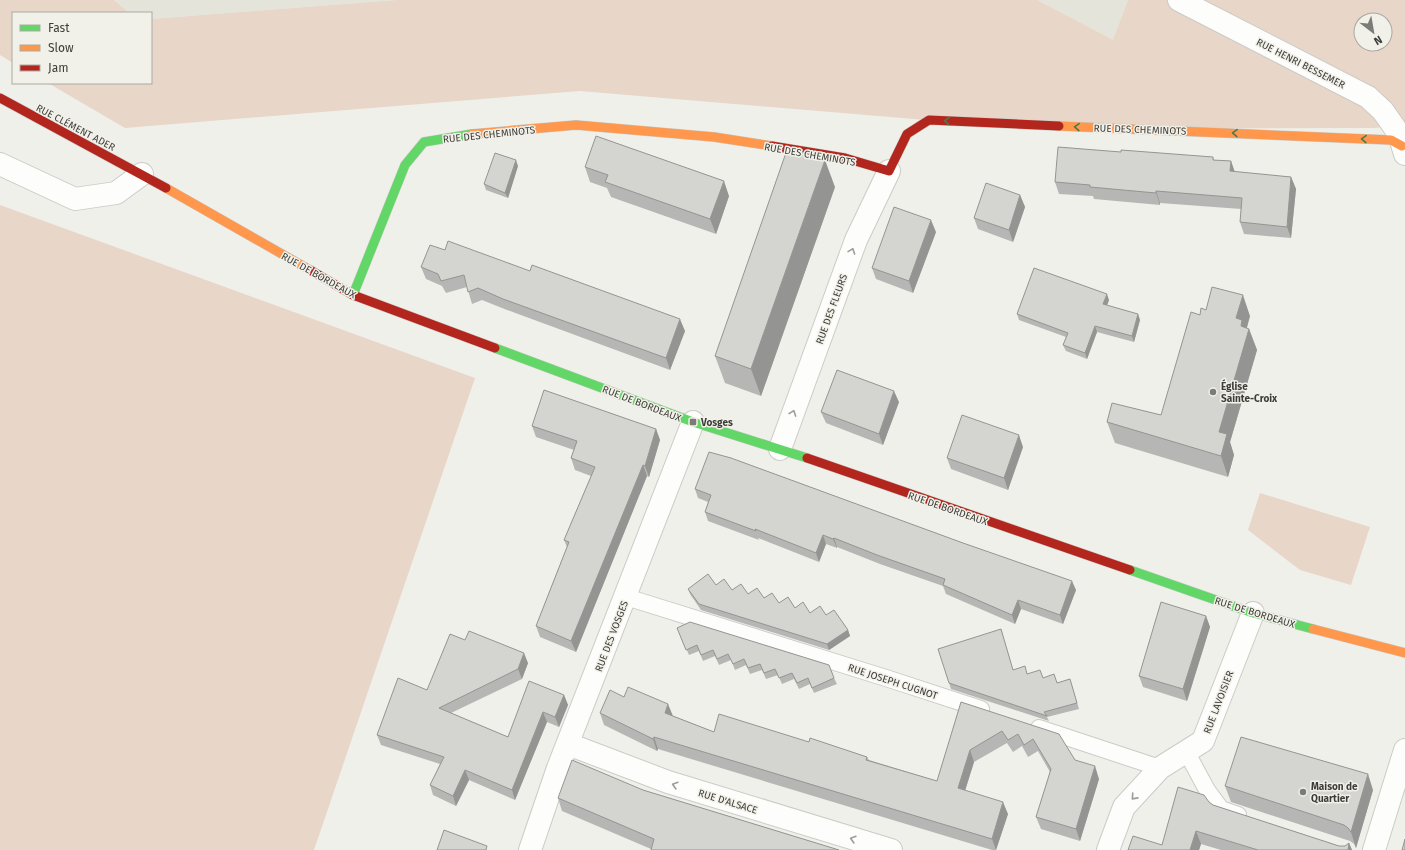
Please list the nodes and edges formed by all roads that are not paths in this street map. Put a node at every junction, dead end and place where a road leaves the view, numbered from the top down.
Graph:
1 (1179, 0) edge
2 (0, 98) edge
3 (1403, 150) edge
4 (0, 164) edge
5 (889, 171) junction
6 (142, 174) junction
7 (353, 295) junction
8 (693, 422) junction
9 (780, 449) junction
10 (626, 597) junction
11 (1253, 613) junction
12 (1405, 653) edge
13 (997, 714) edge
14 (1026, 724) edge
15 (568, 744) junction
16 (1405, 750) edge
17 (1186, 751) junction
18 (1160, 768) junction
19 (1251, 819) edge
20 (530, 850) edge
21 (891, 850) edge
22 (1108, 850) edge
23 (1374, 850) edge

1 - 3 street, RUE HENRI BESSEMER
2 - 6 street, RUE CLÉMENT ADER
3 -> 5 street, RUE DES CHEMINOTS
4 - 6 street
5 - 7 street, RUE DES CHEMINOTS
9 -> 5 street, RUE DES FLEURS
6 - 7 street, RUE DE BORDEAUX
7 - 8 street, RUE DE BORDEAUX
8 - 9 street, RUE DE BORDEAUX
8 - 10 street, RUE DES VOSGES
9 - 11 street, RUE DE BORDEAUX
10 - 13 lane, RUE JOSEPH CUGNOT
10 - 15 street, RUE DES VOSGES
11 - 12 street, RUE DE BORDEAUX
11 - 17 street, RUE LAVOISIER
14 - 18 lane
15 - 20 street, RUE DES VOSGES
21 -> 15 street, RUE D'ALSACE
16 - 23 street
17 - 18 street, RUE LAVOISIER
17 - 19 lane
18 -> 22 street, RUE LAVOISIER

